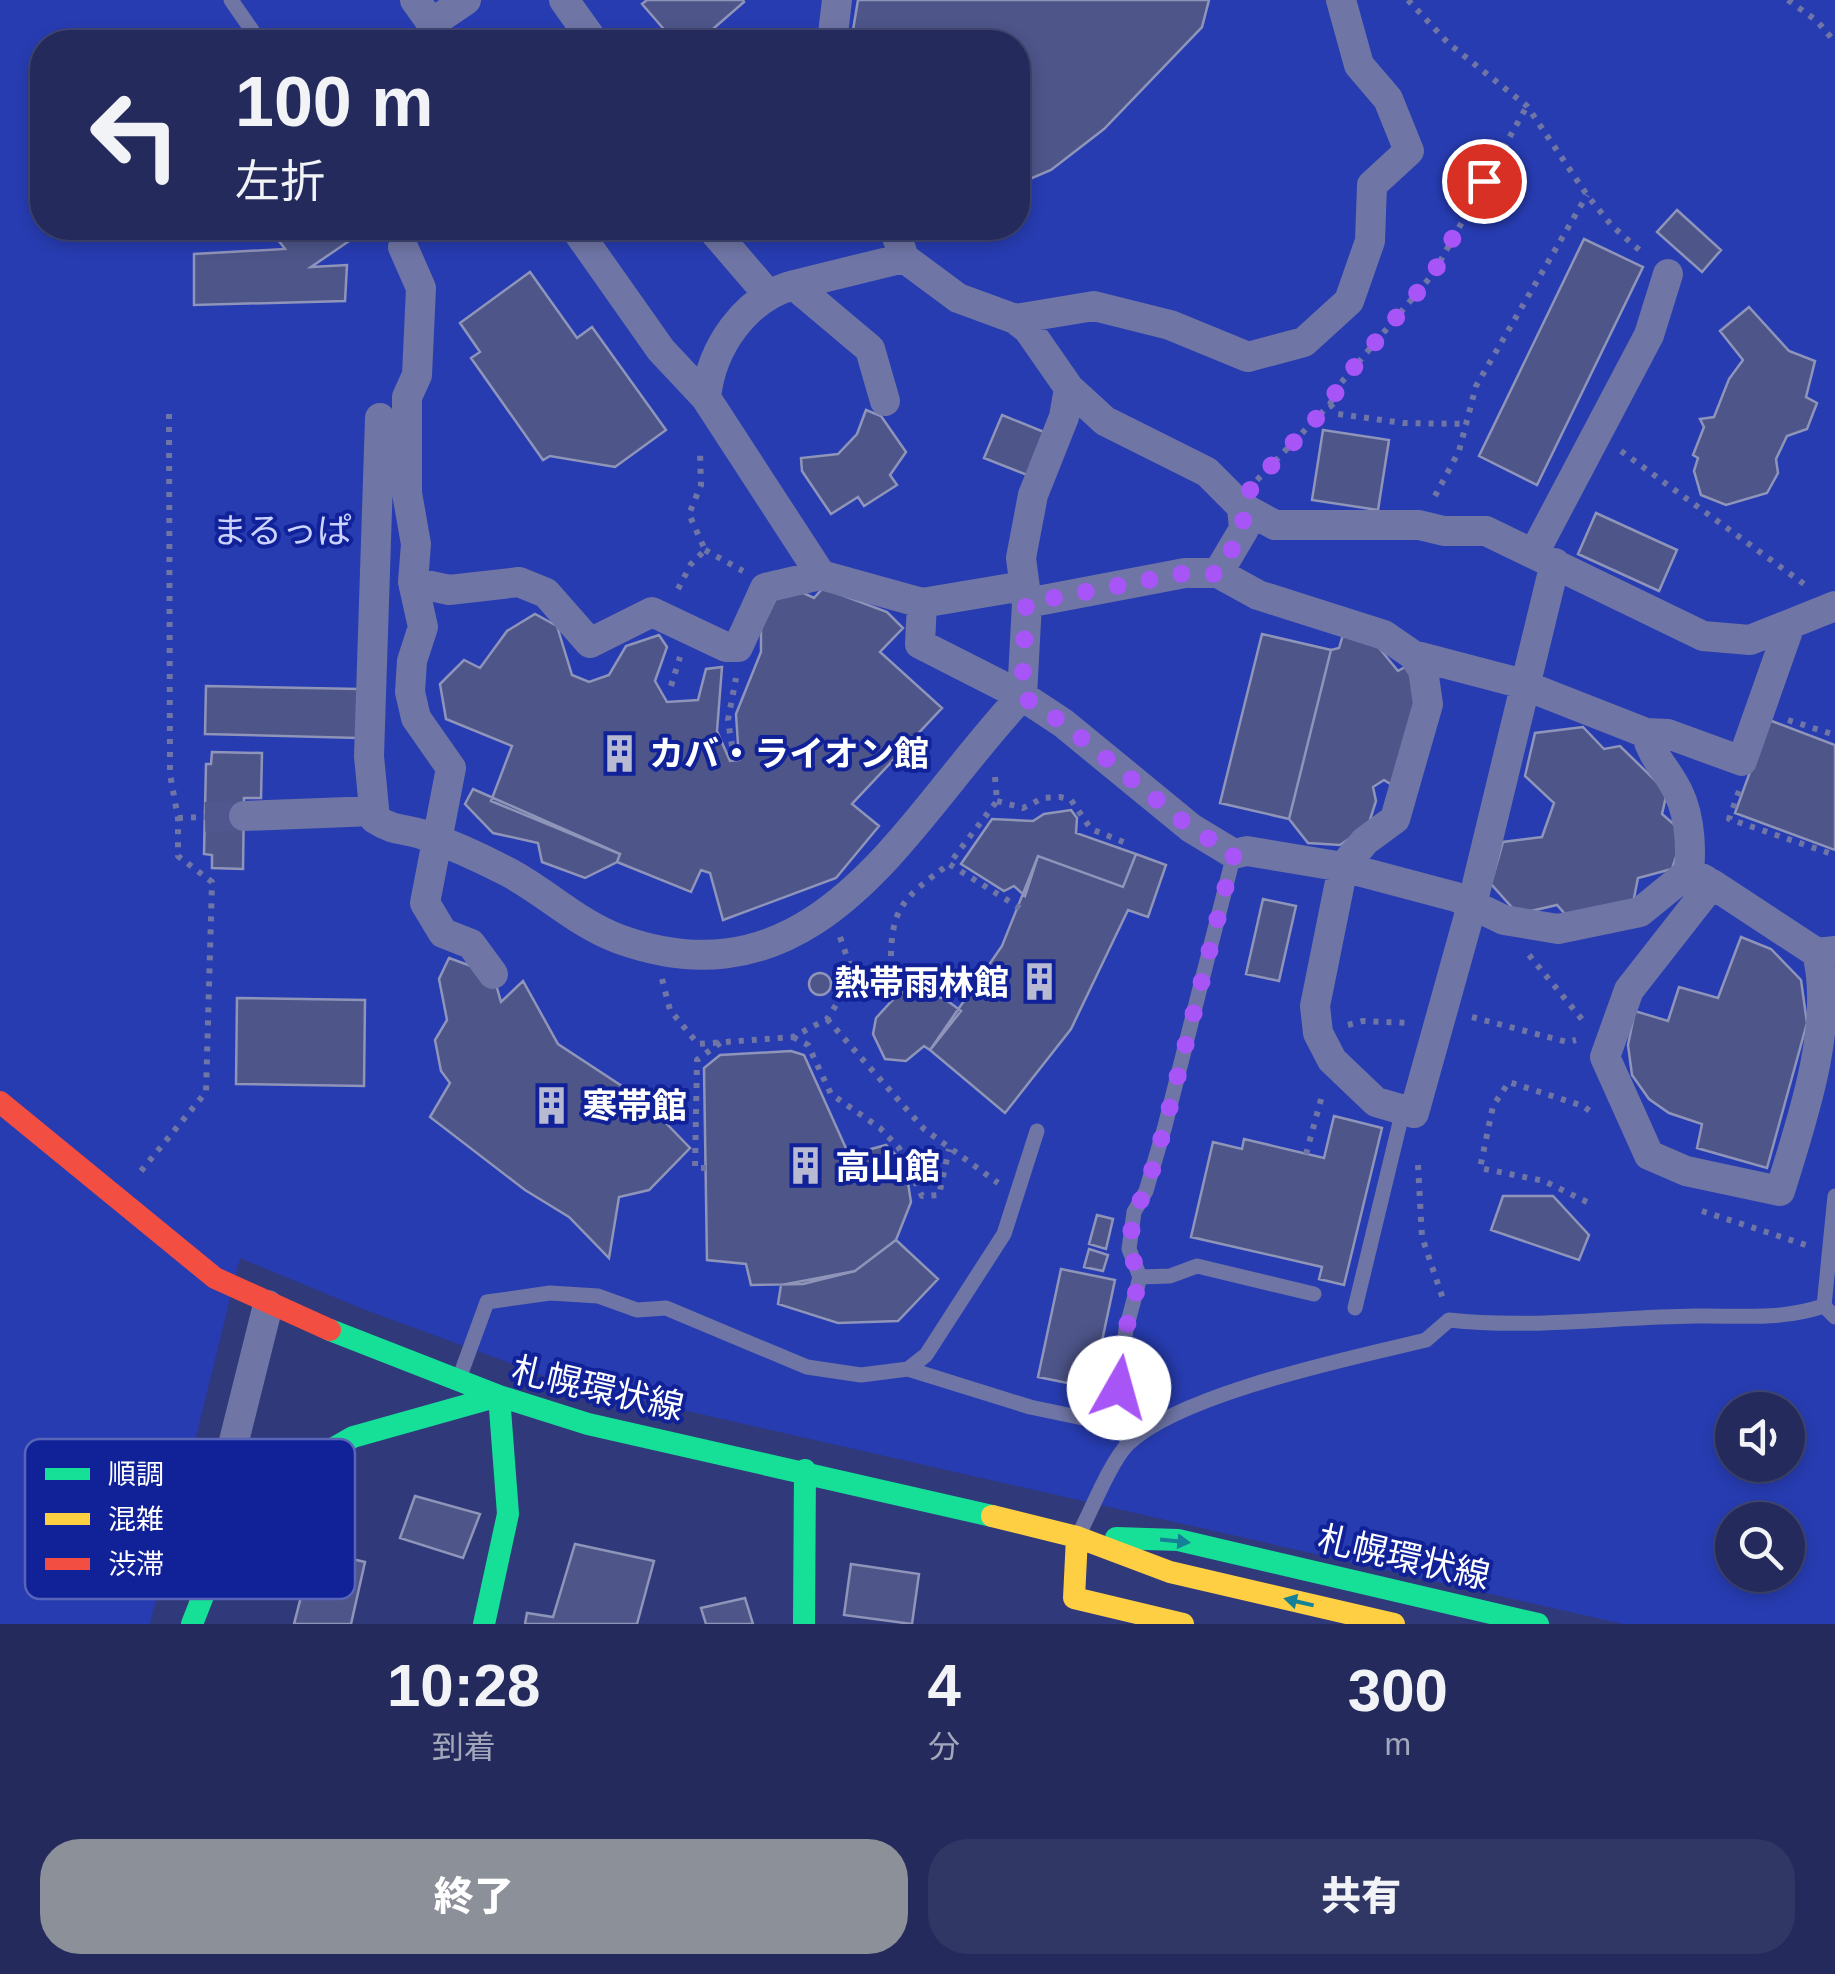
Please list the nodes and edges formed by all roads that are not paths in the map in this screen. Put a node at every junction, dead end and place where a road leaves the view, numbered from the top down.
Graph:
1 (230, 0) edge
2 (466, 0) edge
3 (564, 0) edge
4 (837, 0) edge
5 (1341, 0) edge
6 (431, 22) edge
7 (251, 30) edge
8 (585, 30) edge
9 (833, 30) edge
10 (583, 240) edge
11 (725, 240) edge
12 (898, 240) edge
13 (399, 242) dead end
14 (904, 258) junction
15 (1668, 274) road end
16 (780, 289) junction
17 (1015, 319) junction
18 (1070, 388) junction
19 (706, 398) junction
20 (885, 400) dead end
21 (380, 418) dead end
22 (1242, 508) junction
23 (1545, 557) junction
24 (1218, 574) junction
25 (821, 575) junction
26 (413, 582) junction
27 (1025, 594) junction
28 (1825, 596) edge
29 (922, 602) junction
30 (1790, 625) junction
31 (1418, 662) junction
32 (1527, 686) junction
33 (1022, 696) junction
34 (1646, 733) junction
35 (374, 811) junction
36 (244, 816) tunnel mouth
37 (438, 840) junction
38 (1234, 854) junction
39 (1342, 868) junction
40 (1701, 878) junction
41 (1472, 905) junction
42 (1826, 952) edge
43 (493, 974) dead end
44 (0, 1102) edge
45 (1409, 1111) junction
46 (1038, 1130) dead end
47 (1835, 1196) edge
48 (1140, 1278) junction
49 (1314, 1294) dead end
50 (268, 1305) junction
51 (1355, 1308) dead end
52 (1830, 1311) edge
53 (908, 1368) junction
54 (458, 1380) junction
55 (499, 1396) junction
56 (1126, 1421) junction
57 (235, 1439) edge
58 (350, 1439) edge
59 (1127, 1445) junction
60 (805, 1470) junction
61 (1077, 1537) junction
62 (196, 1599) edge
63 (201, 1599) edge
64 (1074, 1611) edge
65 (190, 1624) edge
66 (484, 1624) edge
67 (804, 1624) edge
68 (1184, 1624) edge
69 (1394, 1624) edge
70 (1538, 1624) edge

1 - 7 lane
2 - 6 street
3 - 8 street
4 - 9 street
5 - 17 street
10 - 19 street
11 - 16 street
12 - 14 street
13 - 26 street
14 - 16 street
14 - 17 street
15 - 23 street
16 - 19 street
16 - 20 street
17 - 18 street
18 - 22 street
18 - 27 street
19 - 25 street
21 - 35 street
22 - 23 street
22 - 24 street
23 - 30 street
23 - 32 street
24 - 27 street
24 - 31 street
25 - 26 street
25 - 29 street
26 - 37 street
27 - 29 street
27 - 33 street
28 - 30 street
29 - 33 street
30 - 34 street
31 - 32 street
31 - 39 street
32 - 34 street
32 - 41 street
33 - 37 street
33 - 38 street
34 - 40 street
35 - 36 street
35 - 37 street
37 - 43 street
38 - 39 street
38 - 48 lane
39 - 41 street
39 - 45 street
40 - 41 street
40 - 42 street
40 - 42 street
41 - 45 street
44 - 50 main road
45 - 51 lane
46 - 53 lane
47 - 52 lane
48 - 49 lane
48 - 56 lane
50 - 54 main road
50 - 57 street
52 - 59 lane
53 - 54 lane
53 - 56 lane
54 - 55 main road
55 - 58 main road, 札幌環状線
55 - 60 main road, 札幌環状線
55 - 66 main road
56 - 59 lane
59 - 61 lane
60 - 61 main road, 札幌環状線
60 - 67 main road
61 - 64 main road
69 -> 61 main road, 札幌環状線
61 -> 70 main road, 札幌環状線
62 - 65 street
63 - 65 main road, 札幌環状線
64 - 68 main road

